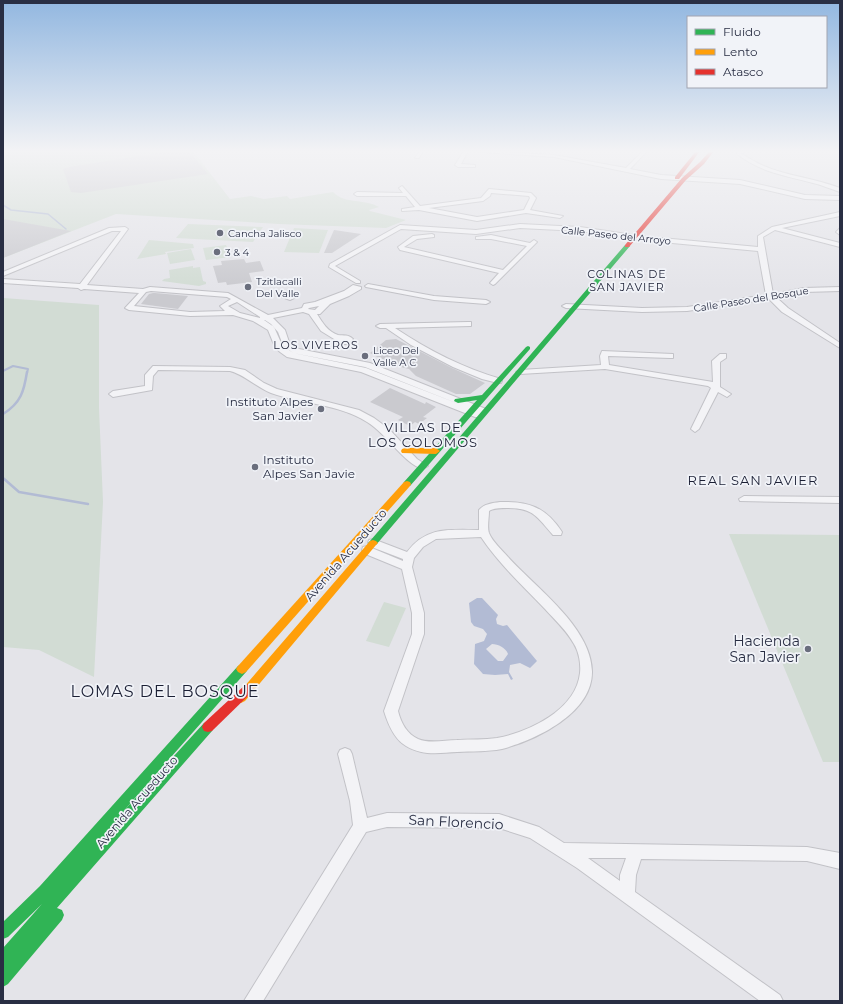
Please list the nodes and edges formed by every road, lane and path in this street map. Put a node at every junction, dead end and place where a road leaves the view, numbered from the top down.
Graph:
1 (411, 198) edge
2 (484, 198) edge
3 (533, 198) edge
4 (664, 198) edge
5 (419, 208) junction
6 (404, 210) dead end
7 (526, 211) junction
8 (840, 214) edge
9 (500, 216) junction
10 (560, 216) dead end
11 (512, 226) junction
12 (774, 228) junction
13 (483, 235) junction
14 (436, 237) dead end
15 (630, 237) junction
16 (460, 238) dead end
17 (840, 245) edge
18 (761, 249) junction
19 (504, 272) junction
20 (3, 274) edge
21 (3, 281) edge
22 (493, 283) dead end
23 (358, 286) junction
24 (81, 288) junction
25 (840, 289) edge
26 (144, 291) junction
27 (770, 296) junction
28 (238, 300) junction
29 (486, 302) dead end
30 (305, 307) junction
31 (569, 307) junction
32 (235, 313) junction
33 (262, 319) junction
34 (468, 324) dead end
35 (380, 326) dead end
36 (389, 326) junction
37 (338, 338) dead end
38 (840, 346) edge
39 (670, 356) dead end
40 (723, 356) dead end
41 (605, 367) junction
42 (517, 375) junction
43 (501, 378) junction
44 (716, 387) junction
45 (113, 394) dead end
46 (727, 394) dead end
47 (484, 397) junction
48 (456, 403) junction
49 (473, 410) junction
50 (483, 414) junction
51 (464, 420) junction
52 (695, 429) dead end
53 (405, 450) junction
54 (436, 451) junction
55 (423, 466) junction
56 (744, 499) dead end
57 (840, 500) edge
58 (557, 532) dead end
59 (484, 533) junction
60 (370, 546) junction
61 (408, 562) junction
62 (248, 689) junction
63 (345, 754) dead end
64 (361, 826) junction
65 (561, 850) junction
66 (636, 852) junction
67 (840, 861) edge
68 (92, 871) dead end
69 (627, 895) junction
70 (64, 906) dead end
71 (3, 932) edge
72 (3, 959) edge
73 (3, 979) edge
74 (253, 1001) edge
75 (774, 1001) edge

1 - 5 street
2 - 5 street
3 - 7 street
4 - 15 main road, Avenida Acueducto
5 - 6 street
5 - 9 street
7 - 9 street
7 - 10 street
8 - 12 street
9 - 11 street
11 - 13 street, Calle Paseo del Arroyo
11 - 15 street, Calle Paseo del Arroyo
12 - 17 street
12 - 18 street
13 - 16 street
13 - 19 street
13 - 23 street, Calle Paseo del Arroyo
14 - 19 street
15 - 18 street, Calle Paseo del Arroyo
15 - 31 main road, Avenida Acueducto
18 - 27 street
19 - 22 street
20 - 24 street
21 - 24 street
23 - 29 street
23 - 30 street
23 - 30 street
24 - 26 street
25 - 27 street, Calle Paseo del Bosque
26 - 28 street
26 - 32 street
27 - 31 street, Calle Paseo del Bosque
27 - 38 street
28 - 32 street
28 - 33 street
30 - 33 street
30 - 37 street
31 - 42 main road, Avenida Acueducto
31 - 43 main road, Avenida Acueducto
32 - 33 street
33 - 48 street
34 - 36 street
35 - 36 street
36 - 43 street
39 - 41 street
40 - 44 street
41 - 42 street
41 - 44 street
42 - 43 main road
42 - 50 main road, Avenida Acueducto
43 - 47 main road, Avenida Acueducto
44 - 46 street
44 - 52 street
45 - 53 street
47 - 48 main road
47 - 49 main road, Avenida Acueducto
48 - 49 street
48 - 51 main road
49 - 50 street
49 - 51 main road, Avenida Acueducto
50 - 60 main road, Avenida Acueducto
51 - 54 main road, Avenida Acueducto
53 - 54 main road
53 - 55 street
54 - 55 main road, Avenida Acueducto
55 - 71 main road, Avenida Acueducto
56 - 57 street
58 - 59 street
59 - 61 street
59 - 61 street
60 - 61 street
60 - 62 main road, Avenida Acueducto
62 - 68 main road, Avenida Acueducto
62 - 72 main road
63 - 64 street
64 - 65 street, San Florencio
64 - 74 street
65 - 66 street
65 - 69 street, San Florencio
66 - 67 street
66 - 69 street
69 - 75 street, San Florencio
70 - 73 main road

